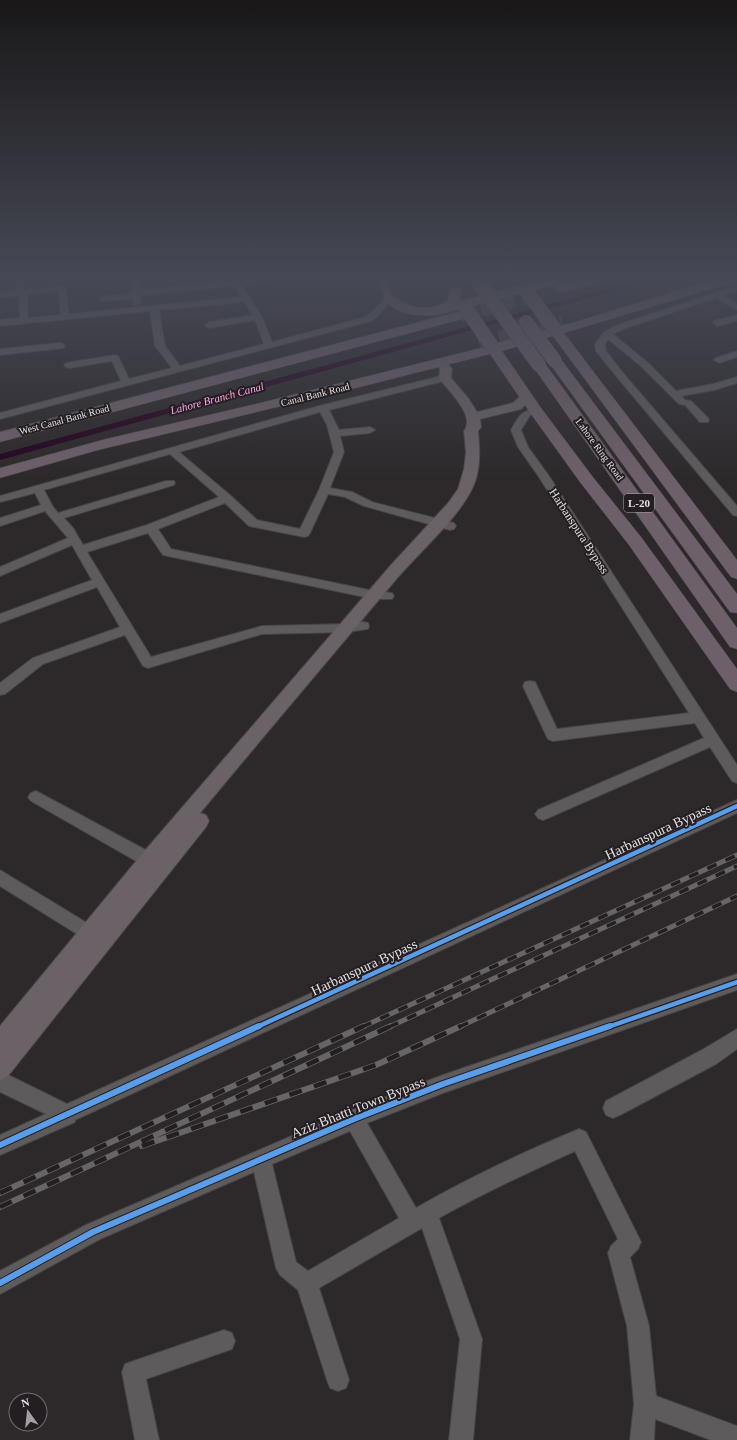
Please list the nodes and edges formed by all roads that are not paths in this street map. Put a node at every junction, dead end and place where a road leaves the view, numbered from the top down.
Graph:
1 (160, 343) edge
2 (276, 343) edge
3 (320, 343) edge
4 (340, 343) edge
5 (486, 343) edge
6 (498, 343) tunnel mouth
7 (530, 343) edge
8 (536, 343) edge
9 (567, 343) edge
10 (575, 343) edge
11 (601, 343) edge
12 (619, 343) edge
13 (269, 345) joint
14 (60, 346) dead end
15 (488, 346) junction
16 (0, 352) edge
17 (737, 354) edge
18 (464, 356) junction
19 (718, 360) dead end
20 (441, 363) junction
21 (547, 363) junction
22 (69, 365) dead end
23 (178, 370) junction
24 (583, 370) junction
25 (510, 375) junction
26 (445, 378) junction
27 (737, 380) edge
28 (126, 383) junction
29 (674, 394) junction
30 (526, 398) junction
31 (128, 402) junction
32 (323, 408) junction
33 (536, 411) junction
34 (0, 416) edge
35 (704, 420) dead end
36 (474, 422) junction
37 (370, 430) dead end
38 (334, 434) junction
39 (0, 437) edge
40 (99, 446) junction
41 (171, 450) junction
42 (0, 473) edge
43 (170, 483) dead end
44 (38, 488) junction
45 (324, 490) junction
46 (227, 498) junction
47 (0, 499) edge
48 (48, 507) junction
49 (737, 513) edge
50 (56, 517) junction
51 (0, 522) edge
52 (443, 525) junction
53 (151, 528) junction
54 (635, 542) junction
55 (77, 545) junction
56 (0, 572) edge
57 (737, 573) edge
58 (98, 582) junction
59 (381, 596) junction
60 (737, 607) edge
61 (2, 616) edge
62 (355, 627) junction
63 (127, 629) junction
64 (737, 642) edge
65 (737, 684) edge
66 (530, 686) dead end
67 (0, 690) edge
68 (699, 717) junction
69 (714, 740) junction
70 (737, 777) edge
71 (36, 797) dead end
72 (737, 806) edge
73 (543, 814) dead end
74 (149, 860) junction
75 (0, 877) edge
76 (90, 934) junction
77 (737, 982) edge
78 (737, 1038) edge
79 (0, 1044) edge
80 (0, 1068) edge
81 (0, 1080) edge
82 (613, 1108) dead end
83 (68, 1116) junction
84 (354, 1119) junction
85 (0, 1145) edge
86 (261, 1159) junction
87 (419, 1217) junction
88 (0, 1283) edge
89 (306, 1283) junction
90 (224, 1341) dead end
91 (338, 1380) dead end
92 (645, 1404) junction
93 (737, 1438) edge
94 (147, 1440) edge
95 (460, 1440) edge
96 (642, 1440) edge

1 - 23 street
2 - 13 street
3 - 31 highway
4 - 31 highway
5 - 15 highway, bridge
6 - 15 highway, Canal Bank Road
7 - 21 highway, Lahore Ring Road / L-20, bridge
8 - 21 highway, Lahore Ring Road / L-20, bridge
9 - 24 highway
10 - 24 highway
11 - 49 street
12 - 29 street
13 - 23 street
14 - 16 street
15 - 18 highway, Canal Bank Road
15 - 25 highway
15 - 40 highway
17 - 19 street
18 - 20 highway, Canal Bank Road
18 - 25 highway
20 - 26 main road
20 - 40 highway, Canal Bank Road
21 - 60 highway, Lahore Ring Road / L-20
21 - 64 highway, Lahore Ring Road / L-20
22 - 28 street
23 - 28 street
24 - 54 highway
24 - 57 highway
25 - 30 highway
26 - 32 street
26 - 36 main road
27 - 29 street
28 - 34 street
29 - 35 street
30 - 33 highway
30 - 36 main road
31 - 39 highway, West Canal Bank Road
32 - 38 street
32 - 41 street
33 - 54 highway
33 - 68 street, Harbanspura Bypass
36 - 52 main road
37 - 38 street
38 - 45 street
40 - 42 highway
41 - 44 street
41 - 46 street
43 - 50 street
44 - 47 street
44 - 48 street
45 - 46 street
45 - 52 street
46 - 53 street
48 - 50 street
48 - 51 street
50 - 55 street
52 - 59 main road
53 - 55 street
53 - 59 street
54 - 65 highway
55 - 56 street
55 - 58 street
58 - 61 street
58 - 63 street
59 - 62 main road
62 - 63 street
62 - 74 main road
62 - 80 main road
63 - 67 street
66 - 68 street
68 - 69 street, Harbanspura Bypass
69 - 70 street, Harbanspura Bypass
69 - 73 street
71 - 74 street
72 - 83 street, Harbanspura Bypass
74 - 76 main road
75 - 76 street
76 - 79 main road
77 - 84 street, Aziz Bhatti Town Bypass
78 - 82 street
81 - 83 street
83 - 85 street, Harbanspura Bypass
84 - 86 street, Aziz Bhatti Town Bypass
84 - 87 street
86 - 88 street, Aziz Bhatti Town Bypass
86 - 89 street
87 - 89 street
87 - 92 street
87 - 95 street
89 - 91 street
90 - 94 street
92 - 93 street
92 - 96 street

